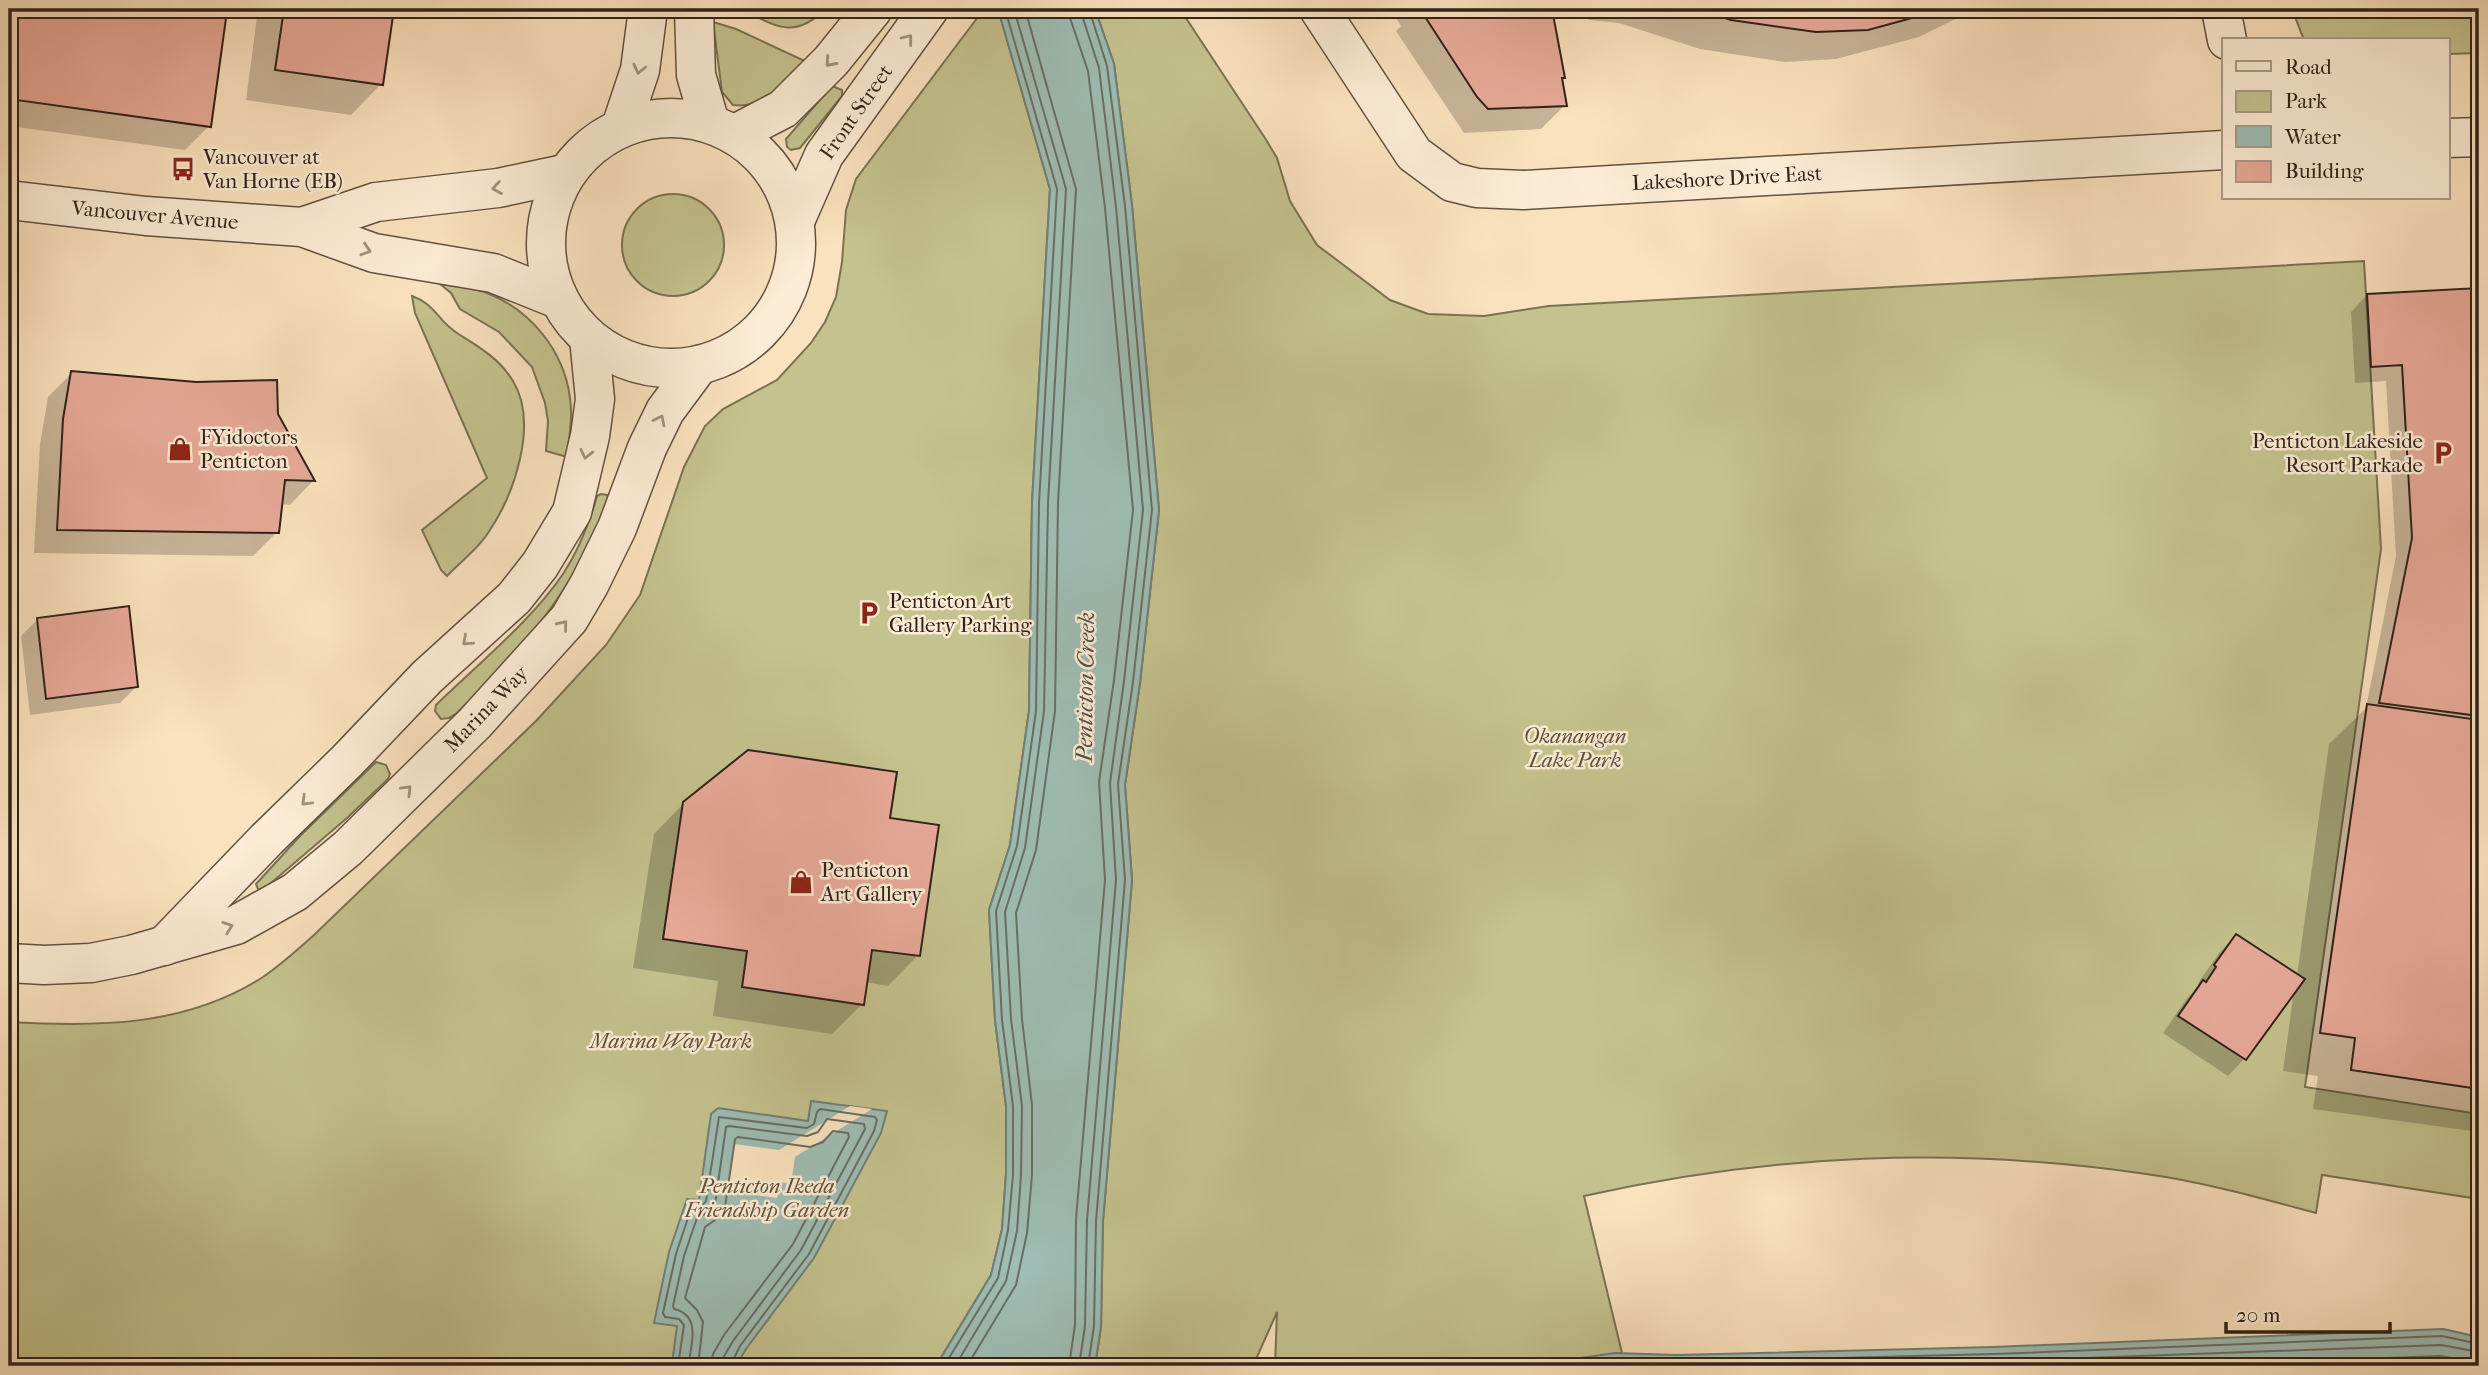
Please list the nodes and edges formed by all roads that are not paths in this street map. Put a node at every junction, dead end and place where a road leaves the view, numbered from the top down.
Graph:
1 (648, 9) edge
2 (694, 9) edge
3 (873, 9) edge
4 (929, 9) edge
5 (2221, 9) edge
6 (1333, 15) edge
7 (2227, 38) edge
8 (621, 127) junction
9 (722, 128) junction
10 (2479, 137) edge
11 (2450, 138) edge
12 (2222, 150) edge
13 (564, 174) junction
14 (9, 200) edge
15 (795, 221) junction
16 (302, 227) junction
17 (558, 299) junction
18 (589, 338) junction
19 (699, 365) junction
20 (163, 947) junction
21 (9, 963) edge

1 -> 8 street
2 - 9 street
3 -> 9 street
15 -> 4 street, Front Street
5 - 7 street
6 - 12 street, Lakeshore Drive East
8 - 9 street
8 - 13 street
9 - 15 street
10 - 11 street
13 -> 16 street, Vancouver Avenue
13 - 17 street
14 - 16 street, Vancouver Avenue
15 - 19 street
16 -> 17 street, Vancouver Avenue
17 - 18 street
18 - 19 street
18 -> 20 street
20 -> 19 street, Marina Way
20 - 21 street, Marina Way

